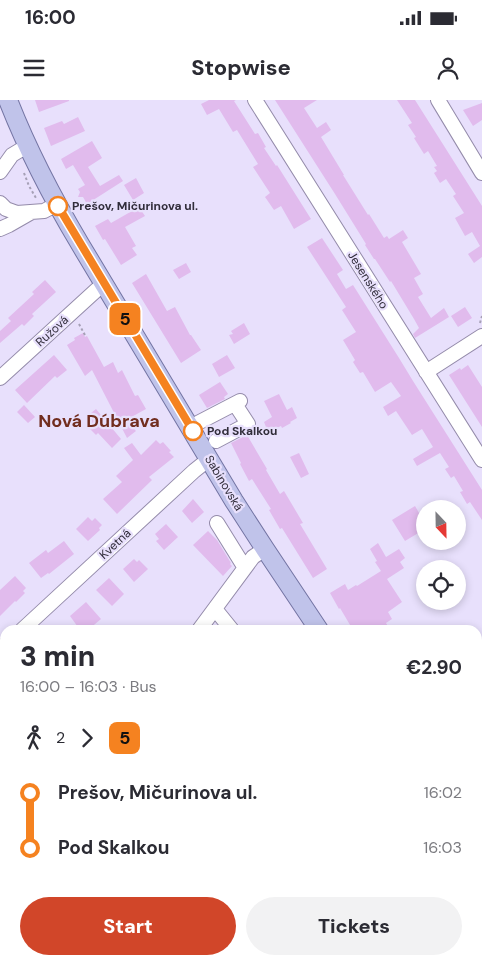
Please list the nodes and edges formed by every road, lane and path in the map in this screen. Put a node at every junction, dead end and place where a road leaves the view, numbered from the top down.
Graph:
1 (8, 100) edge
2 (255, 100) edge
3 (438, 100) edge
4 (27, 146) junction
5 (4, 162) edge
6 (0, 172) edge
7 (482, 173) edge
8 (0, 204) edge
9 (56, 204) junction
10 (32, 212) junction
11 (0, 229) edge
12 (103, 284) junction
13 (482, 316) edge
14 (78, 322) dead end
15 (480, 333) edge
16 (86, 337) dead end
17 (426, 372) junction
18 (0, 378) edge
19 (190, 427) junction
20 (216, 442) dead end
21 (209, 460) junction
22 (482, 460) edge
23 (217, 523) dead end
24 (265, 549) junction
25 (245, 568) junction
26 (215, 609) junction
27 (27, 625) edge
28 (203, 625) edge
29 (228, 625) edge
30 (316, 625) edge

1 - 4 main road, Sabinovská
2 - 17 street, Jesenského
3 - 7 street
4 - 5 street
4 - 9 main road, Sabinovská
5 - 6 street
8 - 10 street
9 - 10 street
9 - 12 main road, Sabinovská
10 - 11 street
12 - 18 street, Ružová
12 - 19 main road, Sabinovská
13 - 15 path
14 - 16 path
15 - 17 street
17 - 22 street, Jesenského
19 - 20 street
19 - 21 main road, Sabinovská
21 - 24 main road, Sabinovská
21 - 27 street, Kvetná
23 - 25 street
24 - 25 street
24 - 30 main road, Sabinovská
25 - 26 street
26 - 28 street
26 - 29 street

